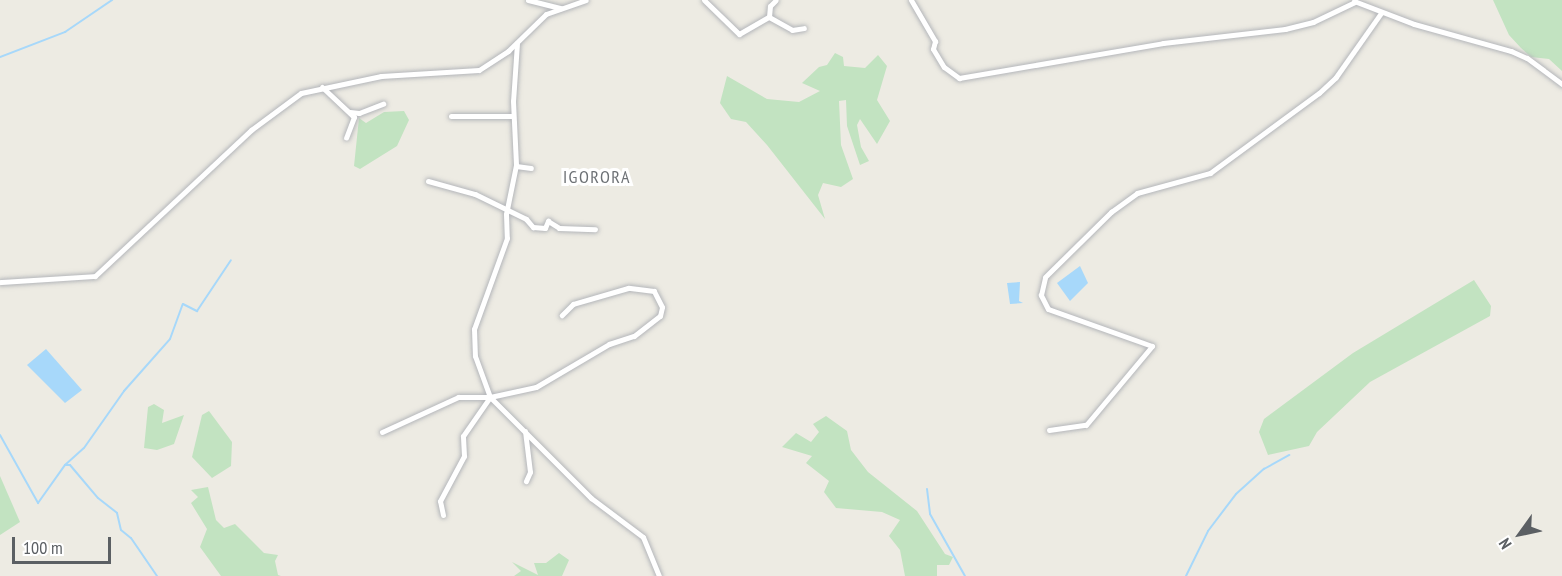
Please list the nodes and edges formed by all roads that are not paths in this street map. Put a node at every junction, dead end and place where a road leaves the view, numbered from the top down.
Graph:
1 (528, 0) edge
2 (586, 0) edge
3 (704, 0) edge
4 (776, 0) edge
5 (911, 0) edge
6 (1353, 1) edge
7 (565, 9) junction
8 (1381, 13) junction
9 (769, 17) junction
10 (804, 28) dead end
11 (516, 43) junction
12 (1562, 84) edge
13 (322, 87) junction
14 (383, 104) dead end
15 (350, 112) junction
16 (451, 116) dead end
17 (513, 116) junction
18 (346, 138) dead end
19 (516, 166) junction
20 (531, 168) dead end
21 (428, 181) dead end
22 (507, 210) junction
23 (595, 229) dead end
24 (0, 282) edge
25 (562, 315) dead end
26 (490, 397) junction
27 (1050, 430) dead end
28 (525, 431) junction
29 (382, 432) dead end
30 (526, 482) dead end
31 (443, 515) dead end
32 (659, 576) edge

1 - 7 street
2 - 7 street
3 - 9 street
4 - 9 street
5 - 6 street
6 - 8 street
7 - 11 street
8 - 12 street
8 - 27 street
9 - 10 street
11 - 13 street
11 - 17 street
13 - 15 street
13 - 24 street
14 - 15 street
15 - 18 street
16 - 17 street
17 - 19 street
19 - 20 street
19 - 22 street
21 - 22 street
22 - 23 street
22 - 26 street
25 - 26 street
26 - 28 street
26 - 29 street
26 - 31 street
28 - 30 street
28 - 32 street

